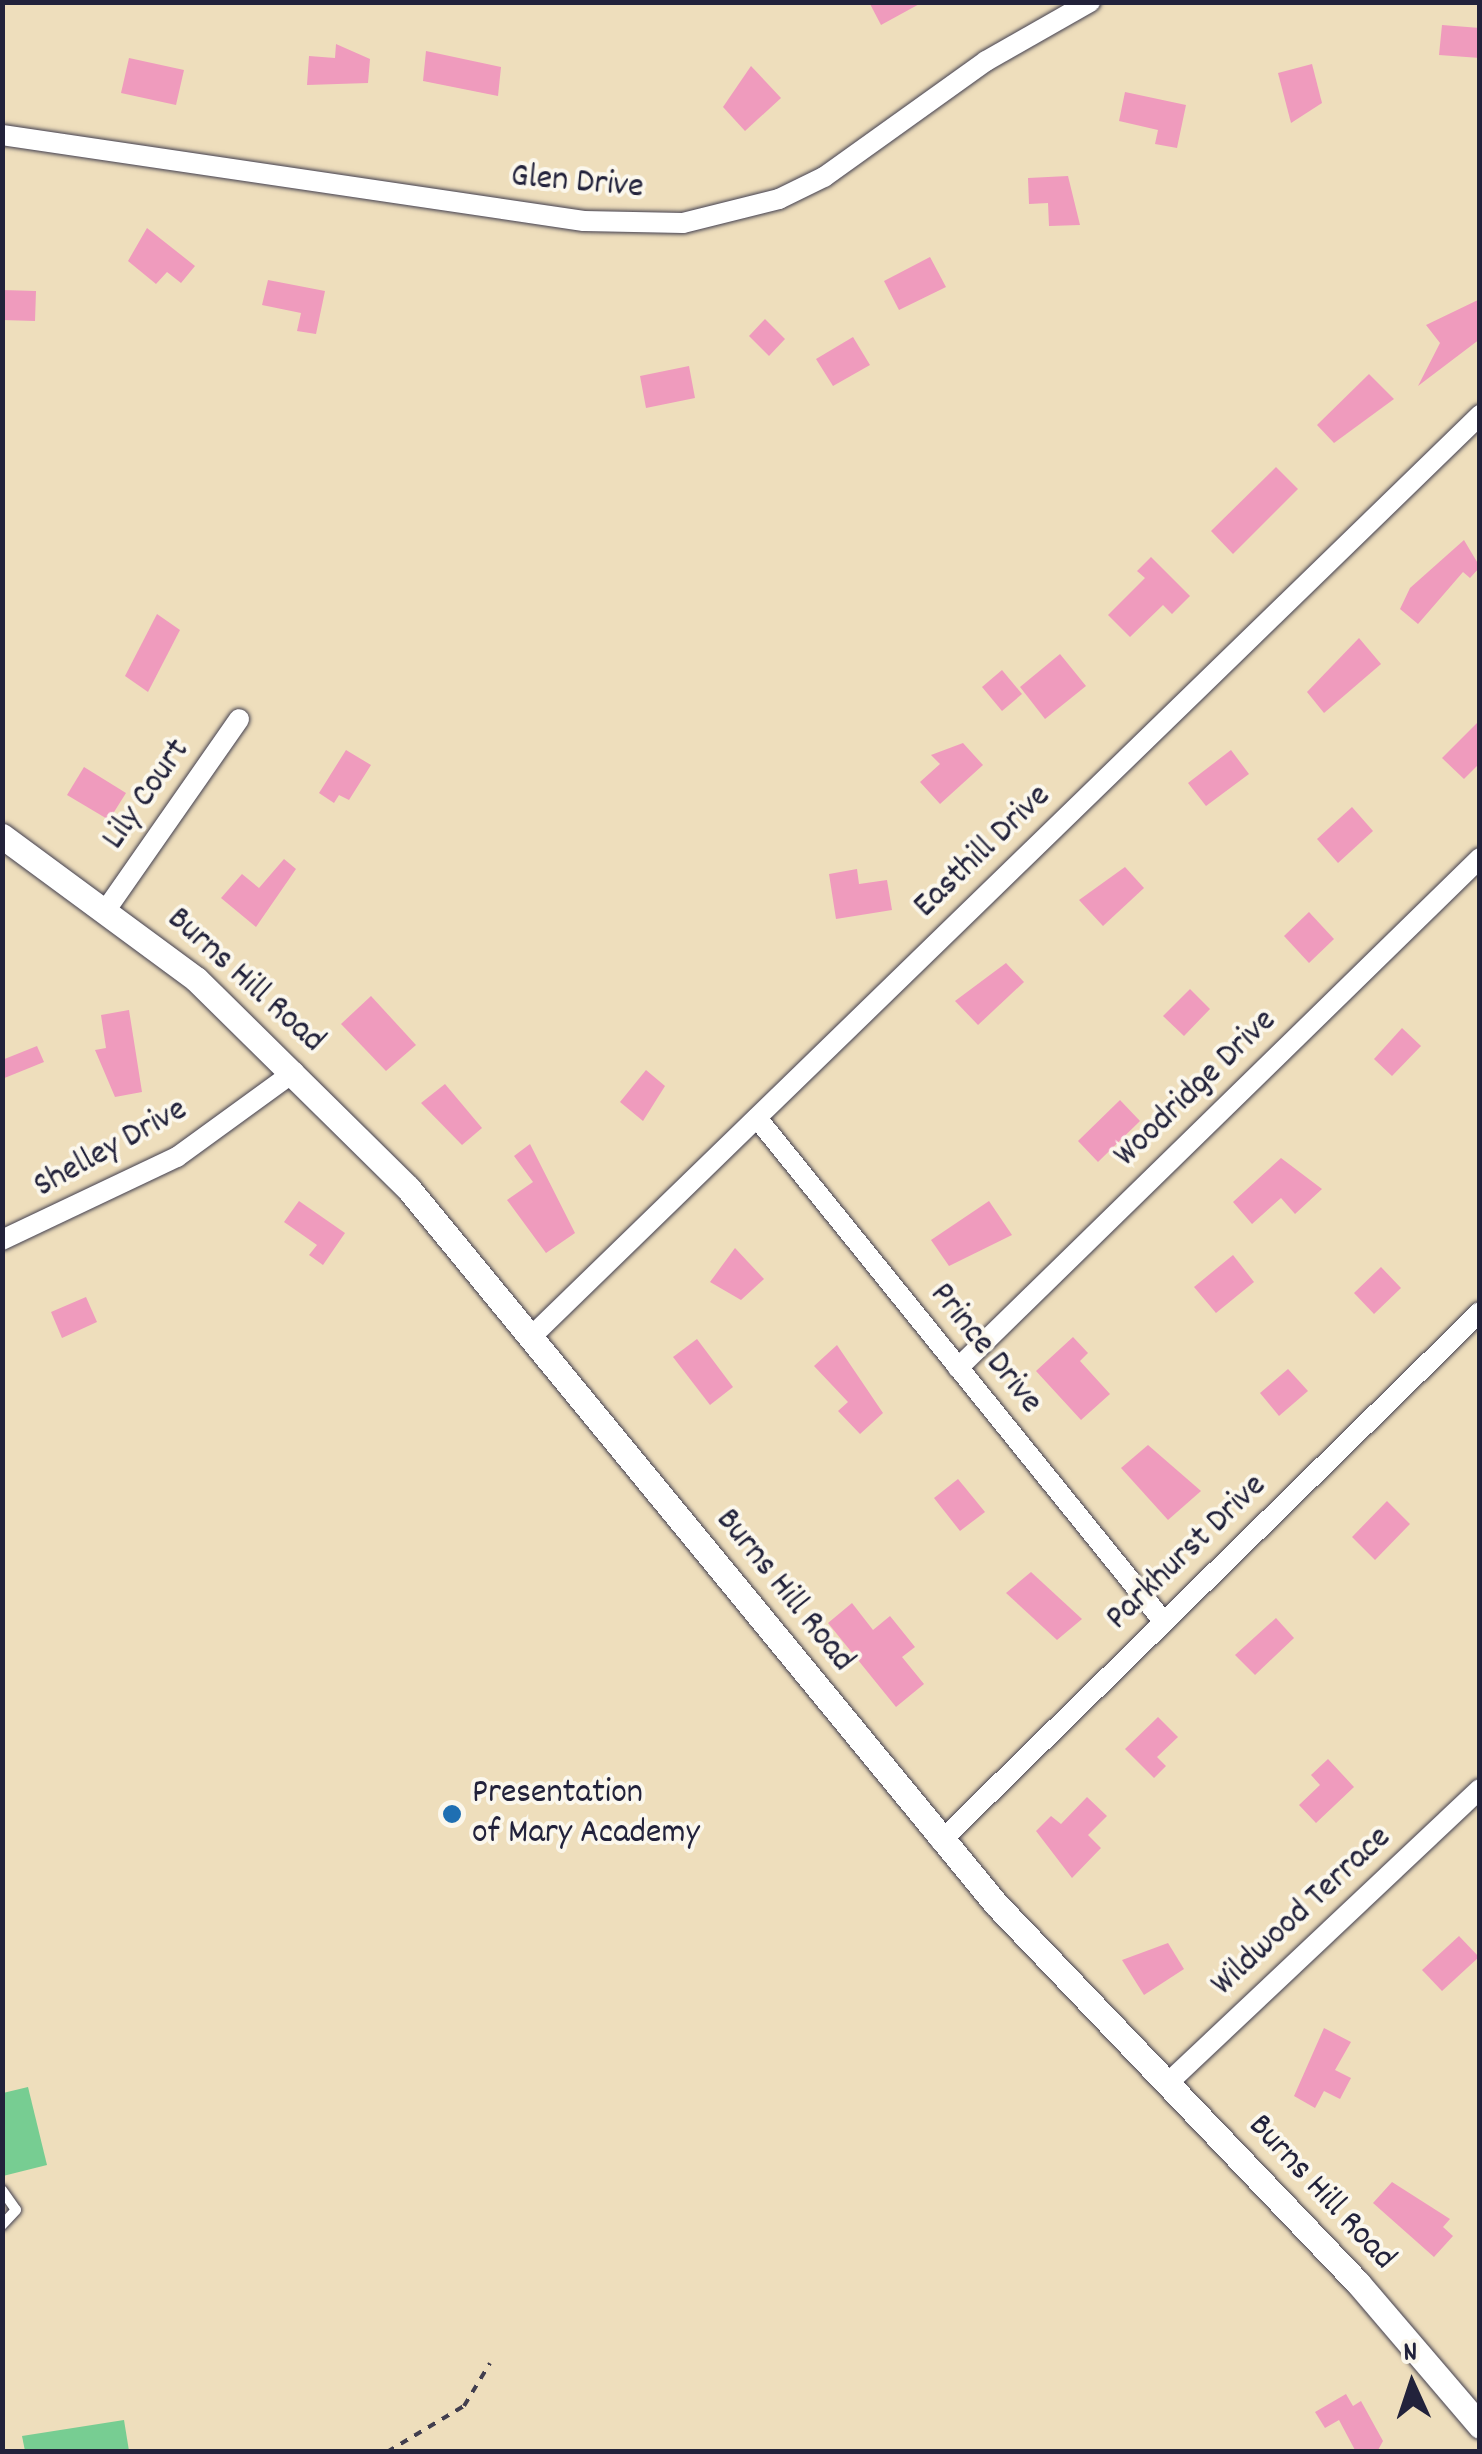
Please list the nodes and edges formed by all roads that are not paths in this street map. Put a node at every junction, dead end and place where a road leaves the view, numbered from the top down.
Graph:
1 (1090, 2) edge
2 (2, 135) edge
3 (1480, 415) edge
4 (239, 719) dead end
5 (2, 836) edge
6 (1480, 858) edge
7 (108, 907) junction
8 (294, 1072) junction
9 (756, 1118) junction
10 (2, 1240) edge
11 (1480, 1312) edge
12 (532, 1336) junction
13 (958, 1368) junction
14 (1164, 1622) junction
15 (1480, 1789) edge
16 (941, 1841) junction
17 (1169, 2082) junction
18 (2, 2190) edge
19 (2, 2225) edge
20 (1480, 2426) edge

1 - 2 street, Glen Drive
3 - 9 street, Easthill Drive
4 - 7 street, Lily Court
5 - 7 street, Burns Hill Road
6 - 13 street, Woodridge Drive
7 - 8 street, Burns Hill Road
8 - 10 street, Shelley Drive
8 - 12 street, Burns Hill Road
9 - 12 street, Easthill Drive
9 - 13 street, Prince Drive
11 - 14 street, Parkhurst Drive
12 - 16 street, Burns Hill Road
13 - 14 street, Prince Drive
14 - 16 street, Parkhurst Drive
15 - 17 street, Wildwood Terrace
16 - 17 street, Burns Hill Road
17 - 20 street, Burns Hill Road
18 - 19 lane

